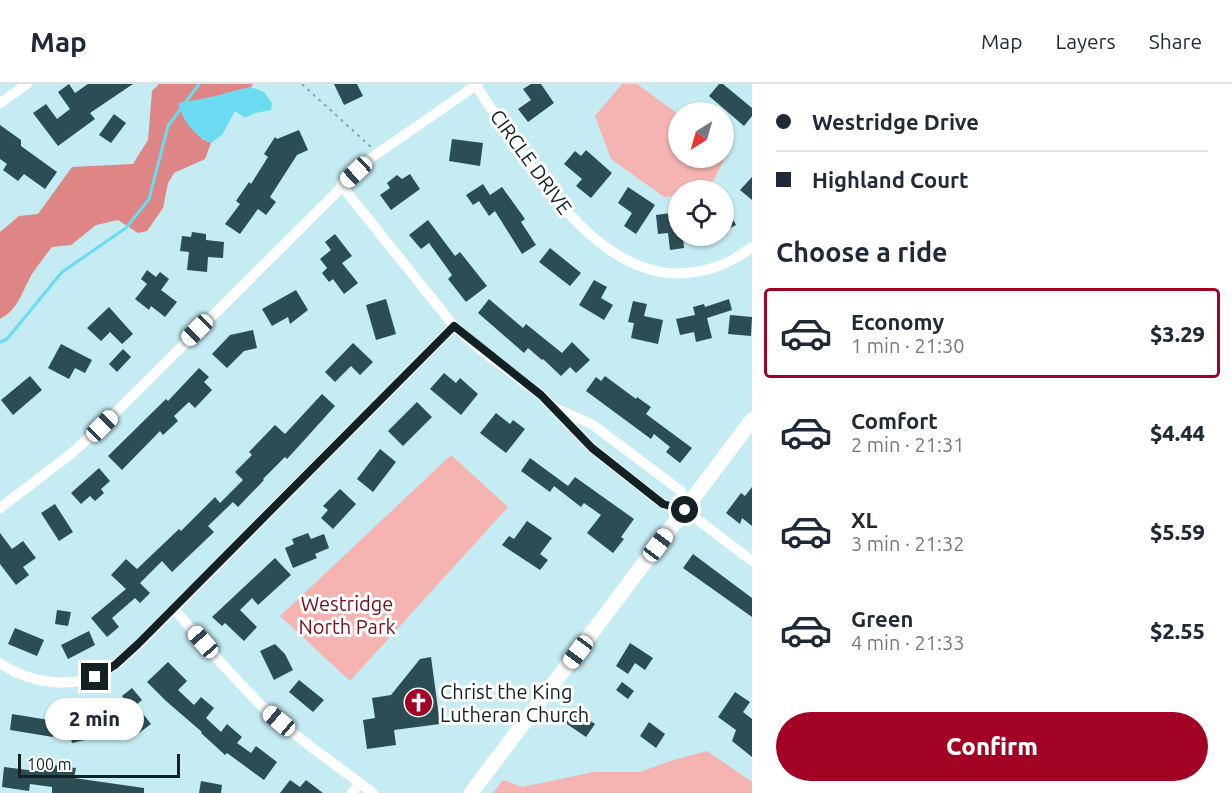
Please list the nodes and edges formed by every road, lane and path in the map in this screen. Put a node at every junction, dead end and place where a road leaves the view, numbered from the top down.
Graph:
1 (27, 84) edge
2 (302, 84) edge
3 (477, 85) edge
4 (0, 103) edge
5 (377, 153) junction
6 (341, 186) junction
7 (752, 247) edge
8 (454, 326) junction
9 (552, 407) junction
10 (752, 420) edge
11 (0, 508) edge
12 (685, 510) junction
13 (752, 561) edge
14 (174, 609) junction
15 (0, 663) edge
16 (360, 783) junction
17 (352, 793) edge
18 (373, 793) edge
19 (471, 793) edge

1 - 4 street
2 - 5 path
3 - 5 street
3 - 7 street, CIRCLE DRIVE
5 - 6 street
6 - 8 street
6 - 11 street
8 - 9 street
8 - 14 street
9 - 12 street
9 - 12 street
10 - 12 main road
12 - 13 street
12 - 19 main road
14 - 15 street
14 - 16 street
16 - 17 street
16 - 18 street

